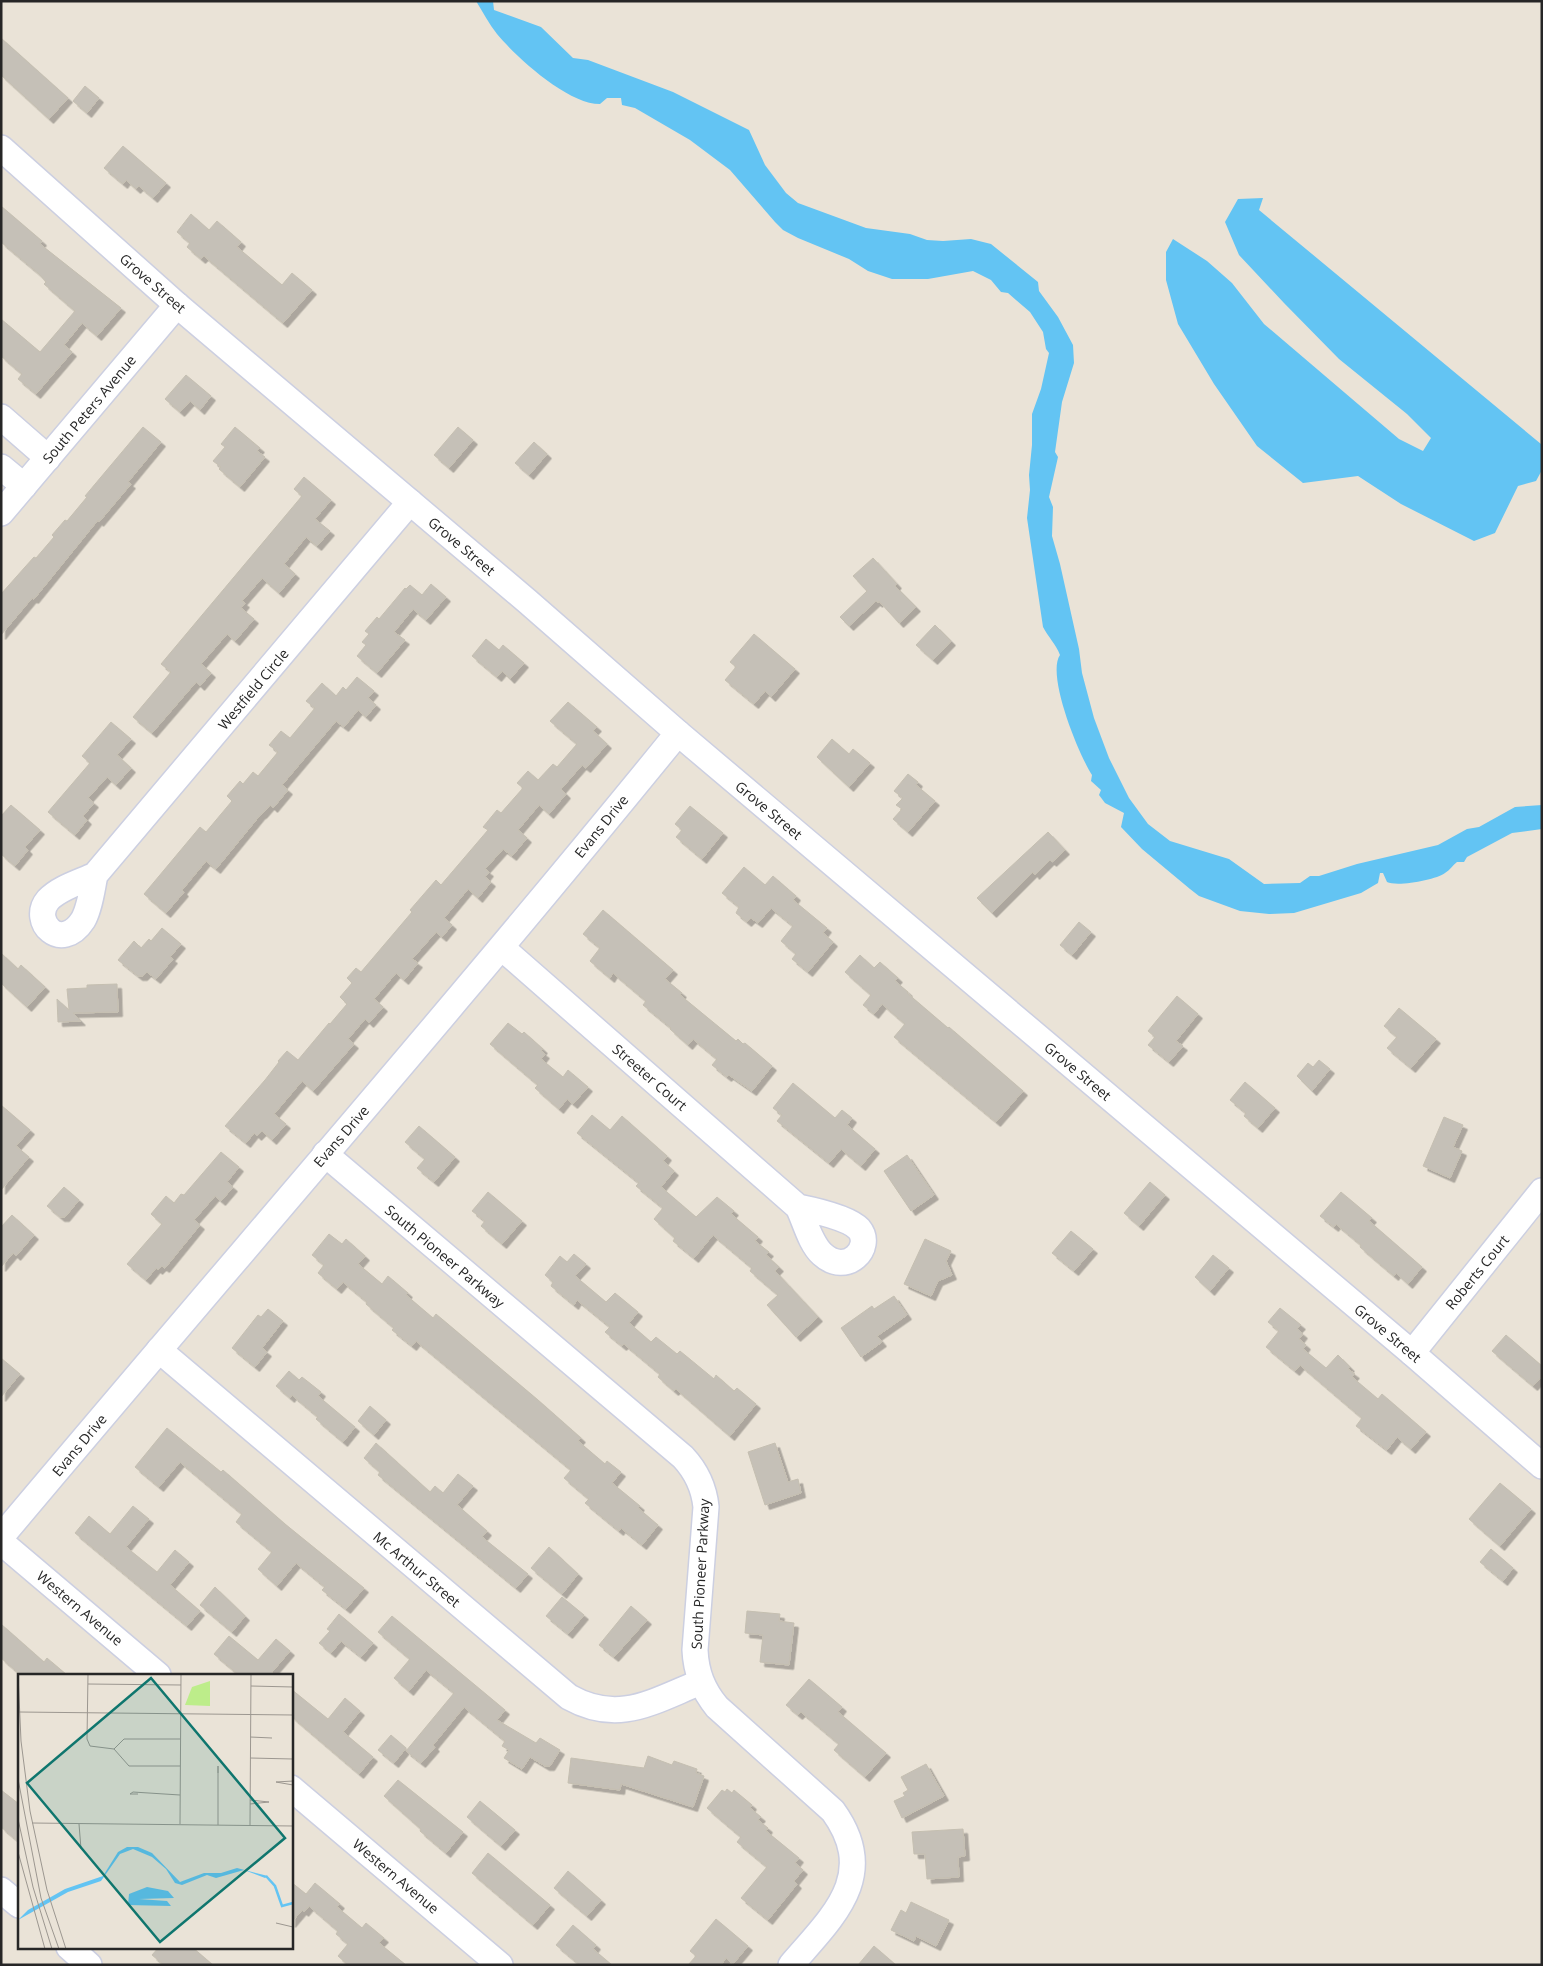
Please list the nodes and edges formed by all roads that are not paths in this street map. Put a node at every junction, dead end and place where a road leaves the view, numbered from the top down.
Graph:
1 (1, 148) edge
2 (177, 305) junction
3 (1, 417) edge
4 (48, 458) junction
5 (1, 467) edge
6 (24, 486) junction
7 (410, 502) junction
8 (1, 513) edge
9 (678, 733) junction
10 (95, 875) dead end
11 (502, 948) junction
12 (325, 1154) junction
13 (1542, 1191) edge
14 (798, 1207) dead end
15 (159, 1350) junction
16 (1412, 1353) junction
17 (1542, 1466) edge
18 (1, 1537) edge
19 (1, 1542) edge
20 (157, 1674) edge
21 (701, 1682) junction
22 (292, 1789) edge
23 (1, 1890) edge
24 (18, 1904) edge
25 (70, 1948) edge
26 (89, 1965) edge
27 (500, 1965) edge
28 (792, 1965) edge

1 - 2 street, Grove Street
2 - 4 street, South Peters Avenue
2 - 7 street, Grove Street
3 - 4 street
4 - 6 street, South Peters Avenue
5 - 6 street
6 - 8 street, South Peters Avenue
7 - 9 street, Grove Street
7 - 10 street, Westfield Circle
9 - 11 street, Evans Drive
9 - 16 street, Grove Street
11 - 12 street, Evans Drive
11 - 14 street, Streeter Court
12 - 15 street, Evans Drive
12 - 21 street, South Pioneer Parkway
13 - 16 street, Roberts Court
15 - 18 street, Evans Drive
15 - 21 street, Mc Arthur Street
16 - 17 street, Grove Street
19 - 20 street, Western Avenue
21 - 28 street, South Pioneer Parkway
22 - 27 street, Western Avenue
23 - 24 street
25 - 26 street

